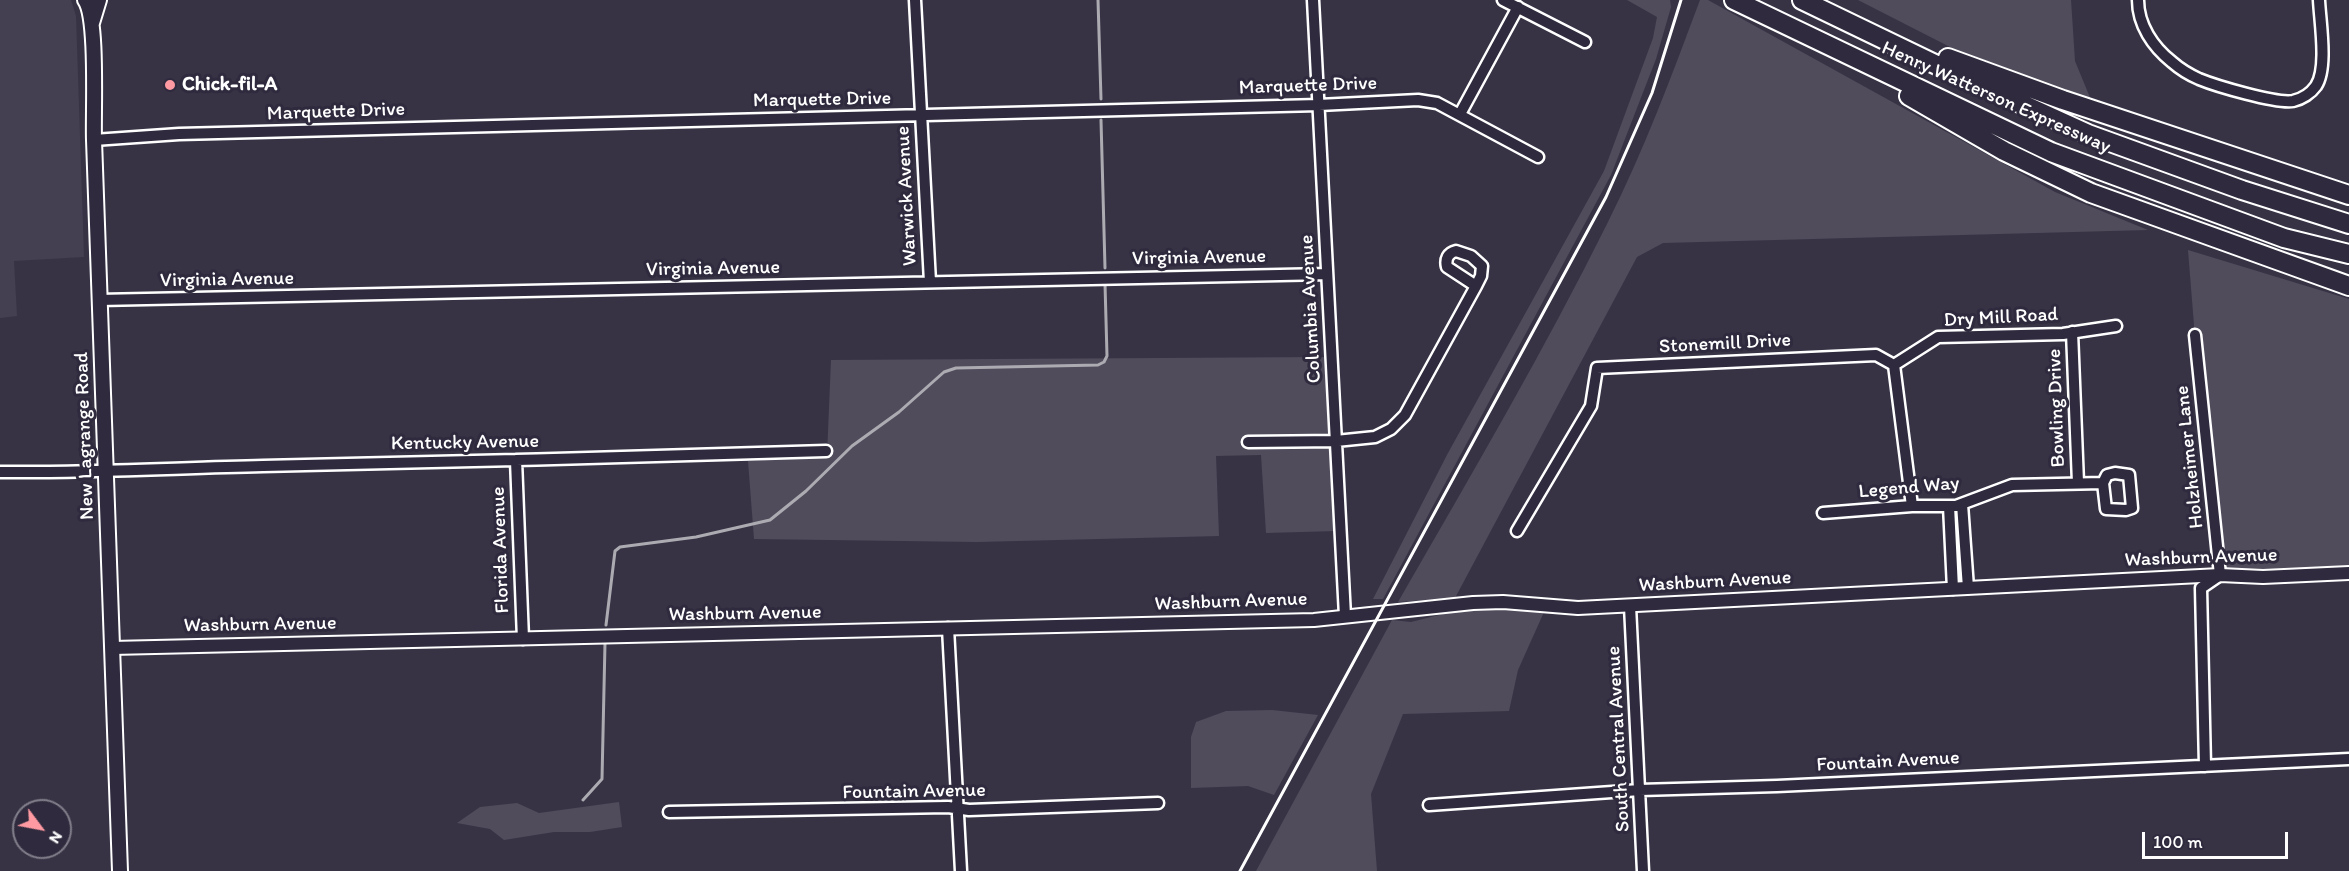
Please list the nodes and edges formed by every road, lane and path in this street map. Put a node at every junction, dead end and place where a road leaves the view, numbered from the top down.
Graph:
1 (85, 0) edge
2 (99, 0) edge
3 (915, 0) edge
4 (1312, 0) edge
5 (1503, 0) edge
6 (1734, 0) edge
7 (2138, 0) edge
8 (2319, 0) edge
9 (1804, 1) edge
10 (1518, 7) junction
11 (92, 25) junction
12 (1796, 30) junction
13 (1585, 42) dead end
14 (1318, 105) junction
15 (1460, 114) junction
16 (922, 116) junction
17 (94, 140) junction
18 (1538, 156) dead end
19 (2349, 195) edge
20 (2349, 224) edge
21 (2349, 254) edge
22 (1327, 274) junction
23 (930, 282) junction
24 (1476, 286) dead end
25 (2349, 286) edge
26 (99, 300) junction
27 (2116, 326) dead end
28 (2072, 332) junction
29 (2195, 335) dead end
30 (1894, 365) junction
31 (1336, 441) junction
32 (1248, 442) dead end
33 (826, 451) dead end
34 (516, 460) junction
35 (106, 471) junction
36 (0, 472) edge
37 (2078, 483) junction
38 (2103, 483) dead end
39 (1962, 504) junction
40 (1912, 506) junction
41 (1949, 506) junction
42 (1823, 513) dead end
43 (1517, 531) dead end
44 (2349, 573) edge
45 (2220, 575) junction
46 (1968, 588) junction
47 (1953, 589) junction
48 (1630, 606) junction
49 (1345, 616) junction
50 (948, 628) junction
51 (523, 639) junction
52 (112, 648) junction
53 (2349, 759) edge
54 (2205, 766) junction
55 (1640, 790) junction
56 (1158, 803) dead end
57 (1430, 805) dead end
58 (958, 808) junction
59 (669, 812) dead end
60 (120, 871) edge
61 (962, 871) edge
62 (1643, 871) edge

1 - 11 main road, New Lagrange Road
2 - 11 main road
3 - 16 street, Warwick Avenue
4 - 14 street, Columbia Avenue
5 - 10 street
6 - 12 highway, Henry Watterson Expressway
7 - 8 street
9 - 19 highway
9 - 20 highway, Henry Watterson Expressway
10 - 13 street
10 - 15 street
11 - 17 main road, New Lagrange Road
12 - 21 highway, Henry Watterson Expressway
12 - 25 highway
14 - 15 street, Marquette Drive
14 - 16 street, Marquette Drive
14 - 22 street, Columbia Avenue
15 - 18 street, Marquette Drive
16 - 17 street, Marquette Drive
16 - 23 street, Warwick Avenue
17 - 26 main road, New Lagrange Road
22 - 23 street, Virginia Avenue
22 - 31 street, Columbia Avenue
23 - 26 street, Virginia Avenue
24 - 31 street
26 - 35 main road, New Lagrange Road
27 - 28 street, Dry Mill Road
28 - 30 street, Dry Mill Road
28 - 37 street, Bowling Drive
29 - 45 street, Holzheimer Lane
30 - 40 street
30 - 43 street, Stonemill Drive
31 - 32 street
31 - 49 street, Columbia Avenue
33 - 34 street, Kentucky Avenue
34 - 35 street, Kentucky Avenue
34 - 51 street, Florida Avenue
35 - 36 street, Kentucky Avenue
35 - 52 main road, New Lagrange Road
37 - 38 street, Legend Way
37 - 39 street, Legend Way
39 - 41 street, Legend Way
39 - 46 street
40 - 41 street, Legend Way
40 - 42 street, Legend Way
41 - 47 street
44 - 45 street, Washburn Avenue
45 - 46 street, Washburn Avenue
45 - 54 street
46 - 47 street, Washburn Avenue
47 - 48 street, Washburn Avenue
48 - 49 street, Washburn Avenue
48 - 55 street, South Central Avenue
49 - 50 street, Washburn Avenue
50 - 51 street, Washburn Avenue
50 - 58 street
51 - 52 street, Washburn Avenue
52 - 60 main road, New Lagrange Road
53 - 54 street, Fountain Avenue
54 - 55 street, Fountain Avenue
55 - 57 street, Fountain Avenue
55 - 62 street, South Central Avenue
56 - 58 street, Fountain Avenue
58 - 59 street, Fountain Avenue
58 - 61 street

